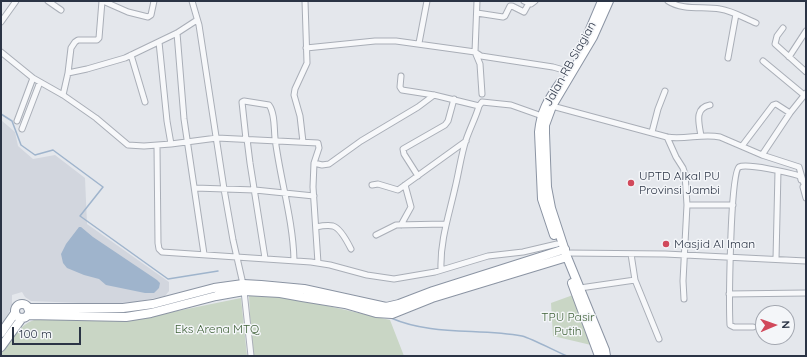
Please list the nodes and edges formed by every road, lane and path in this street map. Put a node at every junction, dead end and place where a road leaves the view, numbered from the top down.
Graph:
1 (16, 1) edge
2 (48, 1) edge
3 (102, 1) edge
4 (154, 1) edge
5 (192, 1) edge
6 (305, 1) edge
7 (427, 1) edge
8 (477, 1) edge
9 (535, 1) edge
10 (602, 1) edge
11 (609, 1) edge
12 (527, 2) edge
13 (672, 2) edge
14 (56, 3) edge
15 (61, 10) dead end
16 (477, 13) junction
17 (736, 14) junction
18 (197, 20) junction
19 (1, 22) edge
20 (756, 23) dead end
21 (783, 28) dead end
22 (806, 31) edge
23 (177, 33) junction
24 (159, 42) junction
25 (419, 43) junction
26 (306, 48) junction
27 (1, 52) edge
28 (475, 52) junction
29 (131, 55) junction
30 (789, 57) junction
31 (728, 58) dead end
32 (763, 61) dead end
33 (567, 71) junction
34 (806, 72) edge
35 (68, 73) junction
36 (401, 76) dead end
37 (33, 78) junction
38 (40, 82) junction
39 (665, 91) dead end
40 (482, 94) dead end
41 (805, 94) edge
42 (63, 95) junction
43 (434, 95) junction
44 (454, 99) junction
45 (145, 102) dead end
46 (479, 106) junction
47 (552, 106) junction
48 (710, 106) dead end
49 (790, 113) junction
50 (542, 116) junction
51 (17, 121) dead end
52 (22, 129) dead end
53 (652, 132) junction
54 (701, 136) junction
55 (667, 137) junction
56 (217, 138) junction
57 (247, 139) junction
58 (275, 140) junction
59 (466, 141) junction
60 (303, 142) junction
61 (187, 143) junction
62 (171, 144) junction
63 (157, 146) junction
64 (742, 146) junction
65 (762, 154) junction
66 (314, 163) junction
67 (799, 167) junction
68 (806, 168) edge
69 (778, 171) junction
70 (418, 176) junction
71 (372, 185) dead end
72 (405, 185) junction
73 (195, 188) junction
74 (224, 189) junction
75 (255, 190) junction
76 (806, 191) edge
77 (285, 194) junction
78 (314, 196) junction
79 (806, 198) edge
80 (545, 199) junction
81 (687, 205) junction
82 (733, 205) junction
83 (446, 224) junction
84 (401, 225) junction
85 (316, 226) junction
86 (376, 235) dead end
87 (351, 249) dead end
88 (563, 252) junction
89 (204, 254) junction
90 (631, 254) junction
91 (237, 256) junction
92 (684, 256) junction
93 (265, 258) junction
94 (731, 258) junction
95 (776, 259) junction
96 (294, 260) junction
97 (806, 261) edge
98 (318, 263) junction
99 (441, 269) junction
100 (635, 280) junction
101 (244, 288) junction
102 (580, 288) junction
103 (806, 293) edge
104 (729, 294) junction
105 (684, 299) dead end
106 (15, 313) junction
107 (26, 314) junction
108 (753, 327) dead end
109 (1, 333) edge
110 (659, 339) dead end
111 (1, 347) edge
112 (251, 356) edge
113 (599, 356) edge
114 (606, 356) edge

1 - 19 street
2 - 14 street
3 - 4 street
3 - 35 street
5 - 18 street
6 - 26 street
7 - 25 street
8 - 16 street
9 - 12 street
10 - 33 highway, Jalan RB Siagian
11 - 47 highway, Jalan RB Siagian
12 - 16 street
13 - 17 street
14 - 15 street
16 - 28 street
17 - 20 street
17 - 31 street
18 - 23 street
18 - 56 street
21 - 30 street
22 - 30 street
23 - 24 street
23 - 61 street
24 - 29 street
24 - 62 street
25 - 26 street
25 - 28 street
26 - 60 street
27 - 37 street
28 - 33 street
28 - 40 street
29 - 35 street
29 - 45 street
30 - 34 street
32 - 41 street
33 - 50 highway, Jalan RB Siagian
35 - 42 street
36 - 43 street
37 - 38 street
37 - 51 street
38 - 42 street
38 - 52 street
39 - 53 street
41 - 49 street
42 - 63 street
43 - 44 street
43 - 66 street
44 - 46 street
44 - 70 street
46 - 50 street
46 - 59 street
47 - 53 street
47 - 80 highway, Jalan RB Siagian
48 - 54 street
49 - 64 street
49 - 65 street
50 - 80 highway, Jalan RB Siagian
53 - 55 street
54 - 55 street
54 - 64 street
55 - 81 street
56 - 57 street
56 - 61 street
56 - 74 street
57 - 58 street
57 - 58 street
57 - 75 street
58 - 60 street
58 - 77 street
59 - 70 street
59 - 83 street
60 - 66 street
61 - 62 street
61 - 73 street
62 - 63 street
63 - 89 street
64 - 65 street
65 - 67 street
66 - 78 street
67 - 68 street
67 - 76 street
69 - 79 street
69 - 82 street
69 - 95 street
70 - 72 street
71 - 72 street
72 - 84 street
73 - 74 street
73 - 89 street
74 - 75 street
74 - 91 street
75 - 77 street
75 - 93 street
77 - 78 street
77 - 96 street
78 - 85 street
80 - 88 highway
81 - 82 street
81 - 92 street
82 - 94 street
83 - 84 street
83 - 99 street
84 - 86 street
85 - 87 street
85 - 98 street
88 - 90 street
88 - 99 street
88 - 101 highway
88 - 102 highway
88 - 113 highway
89 - 91 street
90 - 92 street
90 - 100 street
91 - 93 street
91 - 101 street
92 - 94 street
92 - 105 street
93 - 96 street
94 - 95 street
94 - 104 street
95 - 97 street
96 - 98 street
98 - 99 street
100 - 102 street
100 - 110 street
101 - 107 highway
101 - 112 street
102 - 114 highway
103 - 104 street
104 - 108 street
106 - 107 highway
106 - 107 highway
106 - 109 highway
107 - 111 highway

